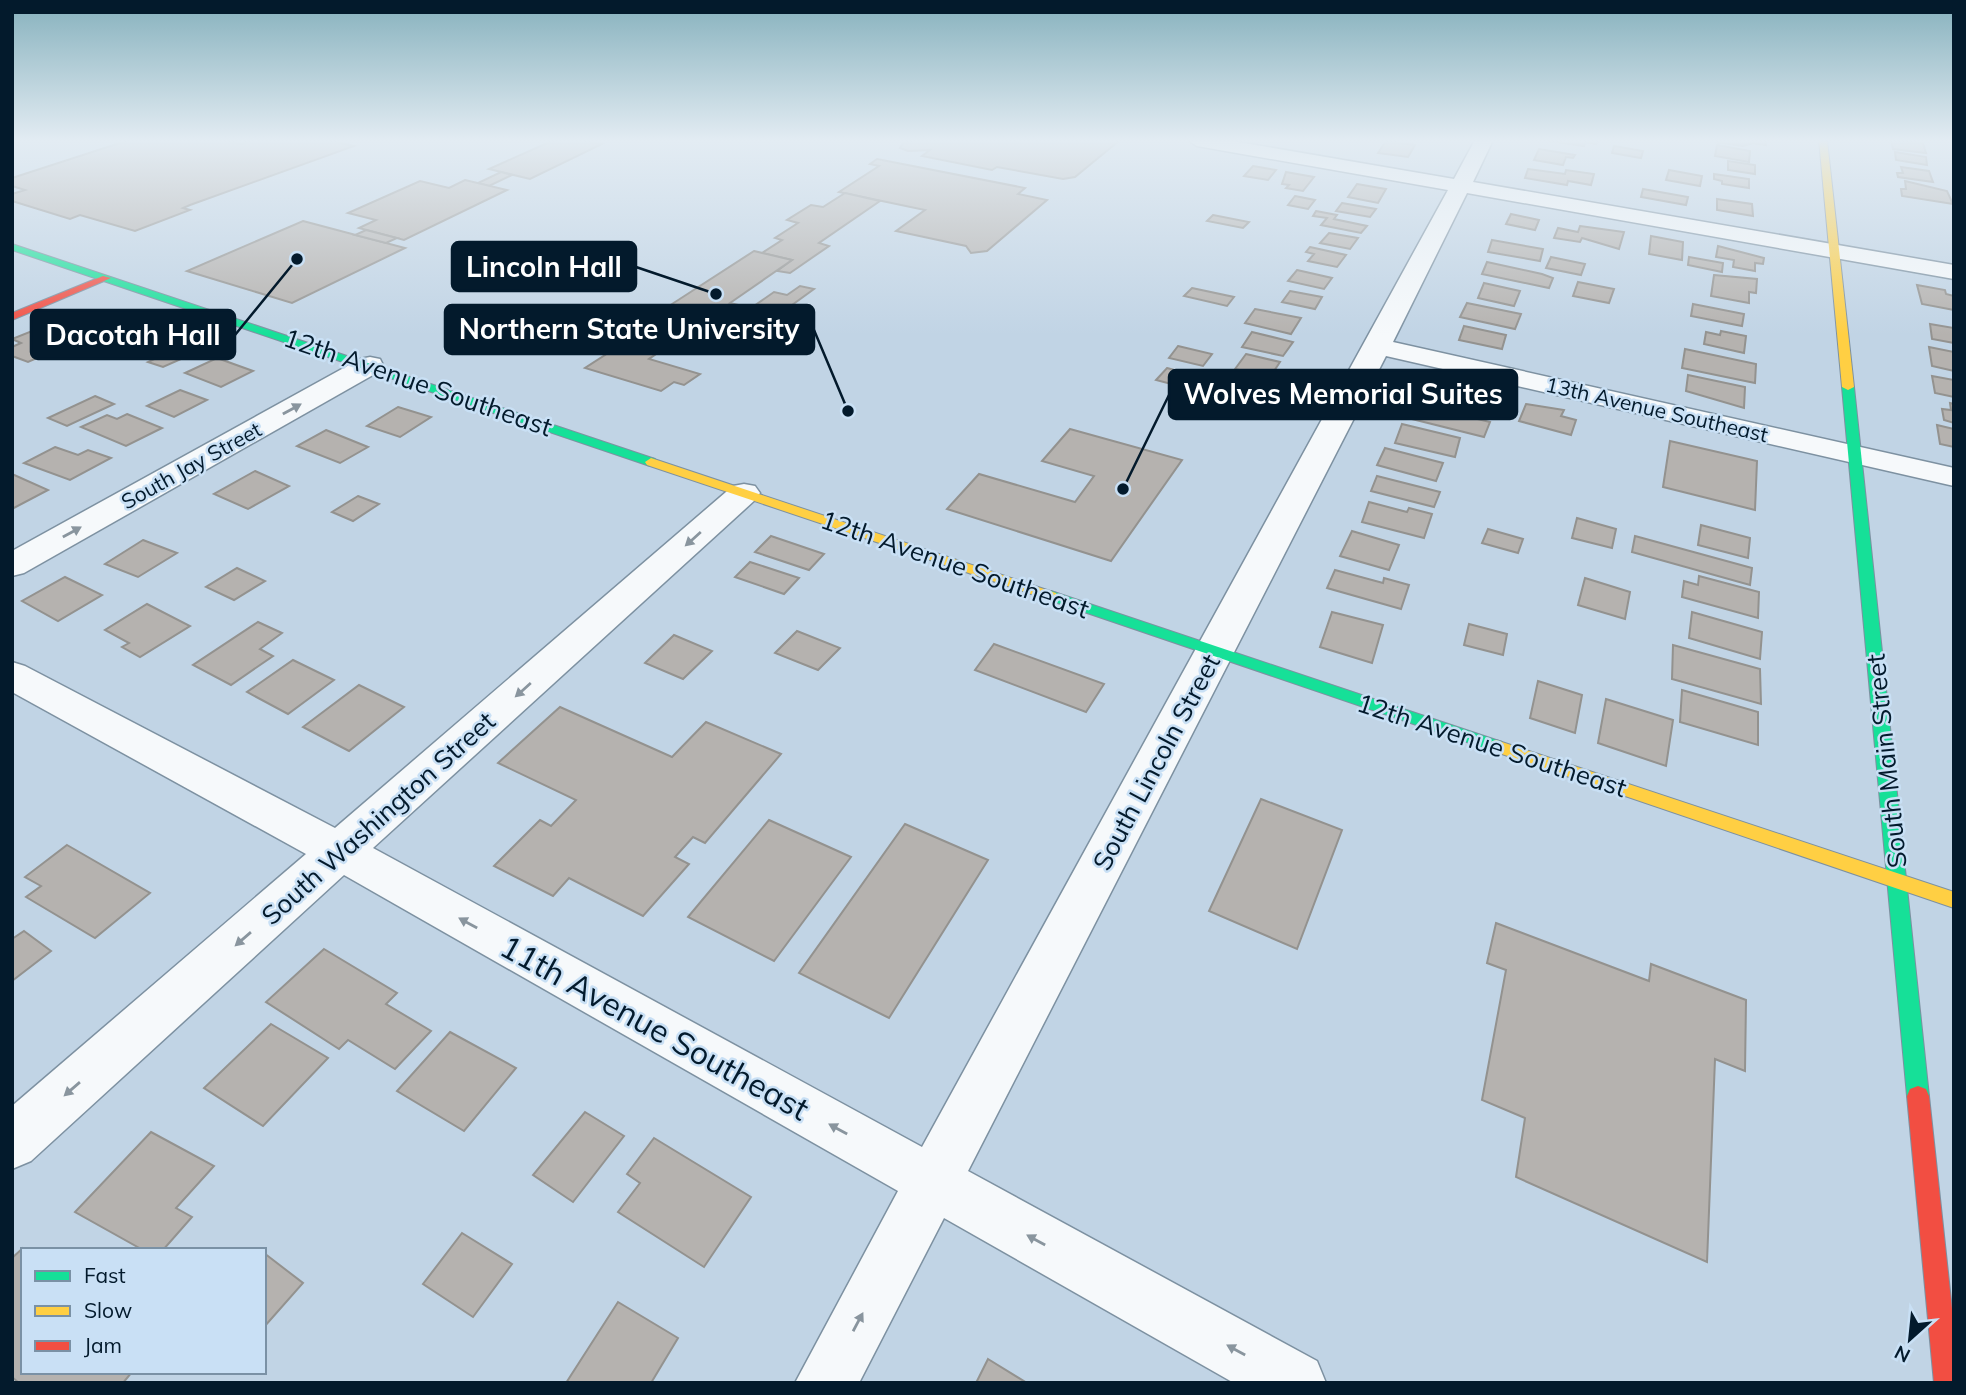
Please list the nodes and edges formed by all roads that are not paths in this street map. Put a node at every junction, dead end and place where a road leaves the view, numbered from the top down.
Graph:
1 (1450, 205) edge
2 (1573, 205) edge
3 (1831, 205) edge
4 (12, 247) edge
5 (1836, 252) junction
6 (1954, 272) edge
7 (106, 278) junction
8 (12, 317) edge
9 (1378, 346) junction
10 (370, 365) junction
11 (1855, 454) junction
12 (1954, 477) edge
13 (744, 493) junction
14 (12, 565) edge
15 (1215, 653) junction
16 (12, 675) edge
17 (341, 852) junction
18 (1898, 881) junction
19 (1954, 900) edge
20 (12, 1142) edge
21 (932, 1182) junction
22 (826, 1383) edge
23 (1295, 1383) edge
24 (1947, 1383) edge

1 - 9 street, South Lincoln Street
2 - 5 street
3 - 5 street, South Main Street
4 - 7 street, 12th Avenue Southeast
5 - 6 street
5 - 11 street, South Main Street
7 - 8 street
7 - 10 street, 12th Avenue Southeast
9 - 11 street, 13th Avenue Southeast
9 - 15 street, South Lincoln Street
10 - 13 street, 12th Avenue Southeast
14 -> 10 street, South Jay Street
11 - 12 street, 13th Avenue Southeast
11 - 18 street, South Main Street
13 - 15 street, 12th Avenue Southeast
13 -> 17 street, South Washington Street
15 - 18 street, 12th Avenue Southeast
15 - 21 street, South Lincoln Street
16 - 17 street, 11th Avenue Southeast
17 -> 20 street, South Washington Street
21 -> 17 street, 11th Avenue Southeast
18 - 19 street, 12th Avenue Southeast
18 - 24 street, South Main Street
22 -> 21 street, South Lincoln Street
23 -> 21 street, 11th Avenue Southeast

